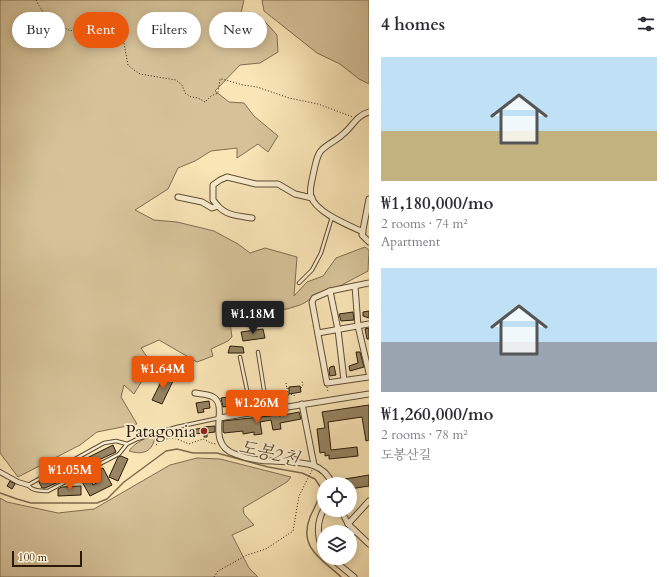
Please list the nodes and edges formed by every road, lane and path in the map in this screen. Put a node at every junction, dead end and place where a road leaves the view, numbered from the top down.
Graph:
1 (36, 0) edge
2 (369, 112) edge
3 (357, 119) junction
4 (178, 197) dead end
5 (312, 198) junction
6 (369, 199) edge
7 (218, 206) junction
8 (333, 217) junction
9 (252, 218) dead end
10 (363, 232) junction
11 (369, 242) edge
12 (369, 283) edge
13 (299, 284) dead end
14 (355, 286) junction
15 (330, 292) junction
16 (369, 324) edge
17 (358, 326) junction
18 (338, 330) junction
19 (318, 333) junction
20 (258, 352) dead end
21 (240, 357) dead end
22 (369, 373) edge
23 (369, 377) edge
24 (344, 380) junction
25 (302, 381) dead end
26 (286, 383) dead end
27 (287, 388) junction
28 (301, 388) dead end
29 (289, 389) dead end
30 (265, 392) junction
31 (195, 393) dead end
32 (369, 394) edge
33 (288, 395) junction
34 (295, 398) dead end
35 (288, 399) dead end
36 (302, 404) junction
37 (267, 409) junction
38 (218, 418) junction
39 (159, 432) junction
40 (162, 441) dead end
41 (128, 444) junction
42 (313, 467) junction
43 (0, 472) edge
44 (328, 477) edge
45 (28, 485) junction
46 (369, 501) edge
47 (344, 517) edge
48 (348, 524) joint
49 (357, 533) edge
50 (369, 544) edge
51 (340, 565) edge
52 (214, 577) edge
53 (354, 577) edge

1 - 3 path
2 - 3 street
3 - 5 street
4 - 7 street
5 - 7 street
5 - 8 street
6 - 10 street
7 - 9 street
8 - 10 street
8 - 13 lane
10 - 11 street
12 - 14 street
14 - 15 street
14 - 17 street
15 - 18 street
15 - 19 street
16 - 17 street
17 - 18 street
17 - 22 street
18 - 19 street
18 - 24 street
19 - 24 street
20 - 30 lane
21 - 30 lane
23 - 24 street
25 - 28 path
26 - 27 path
27 - 29 path
27 - 33 path
30 - 37 lane
31 - 38 street
32 - 36 street
33 - 34 path
33 - 35 path
36 - 37 street
36 - 42 street
37 - 38 street
38 - 39 lane
38 - 42 street
39 - 40 path
39 - 41 lane
41 - 45 lane
41 - 45 lane
42 - 44 street
42 - 52 path
43 - 45 street
46 - 48 street
47 - 48 street
49 - 50 street
51 - 53 street

